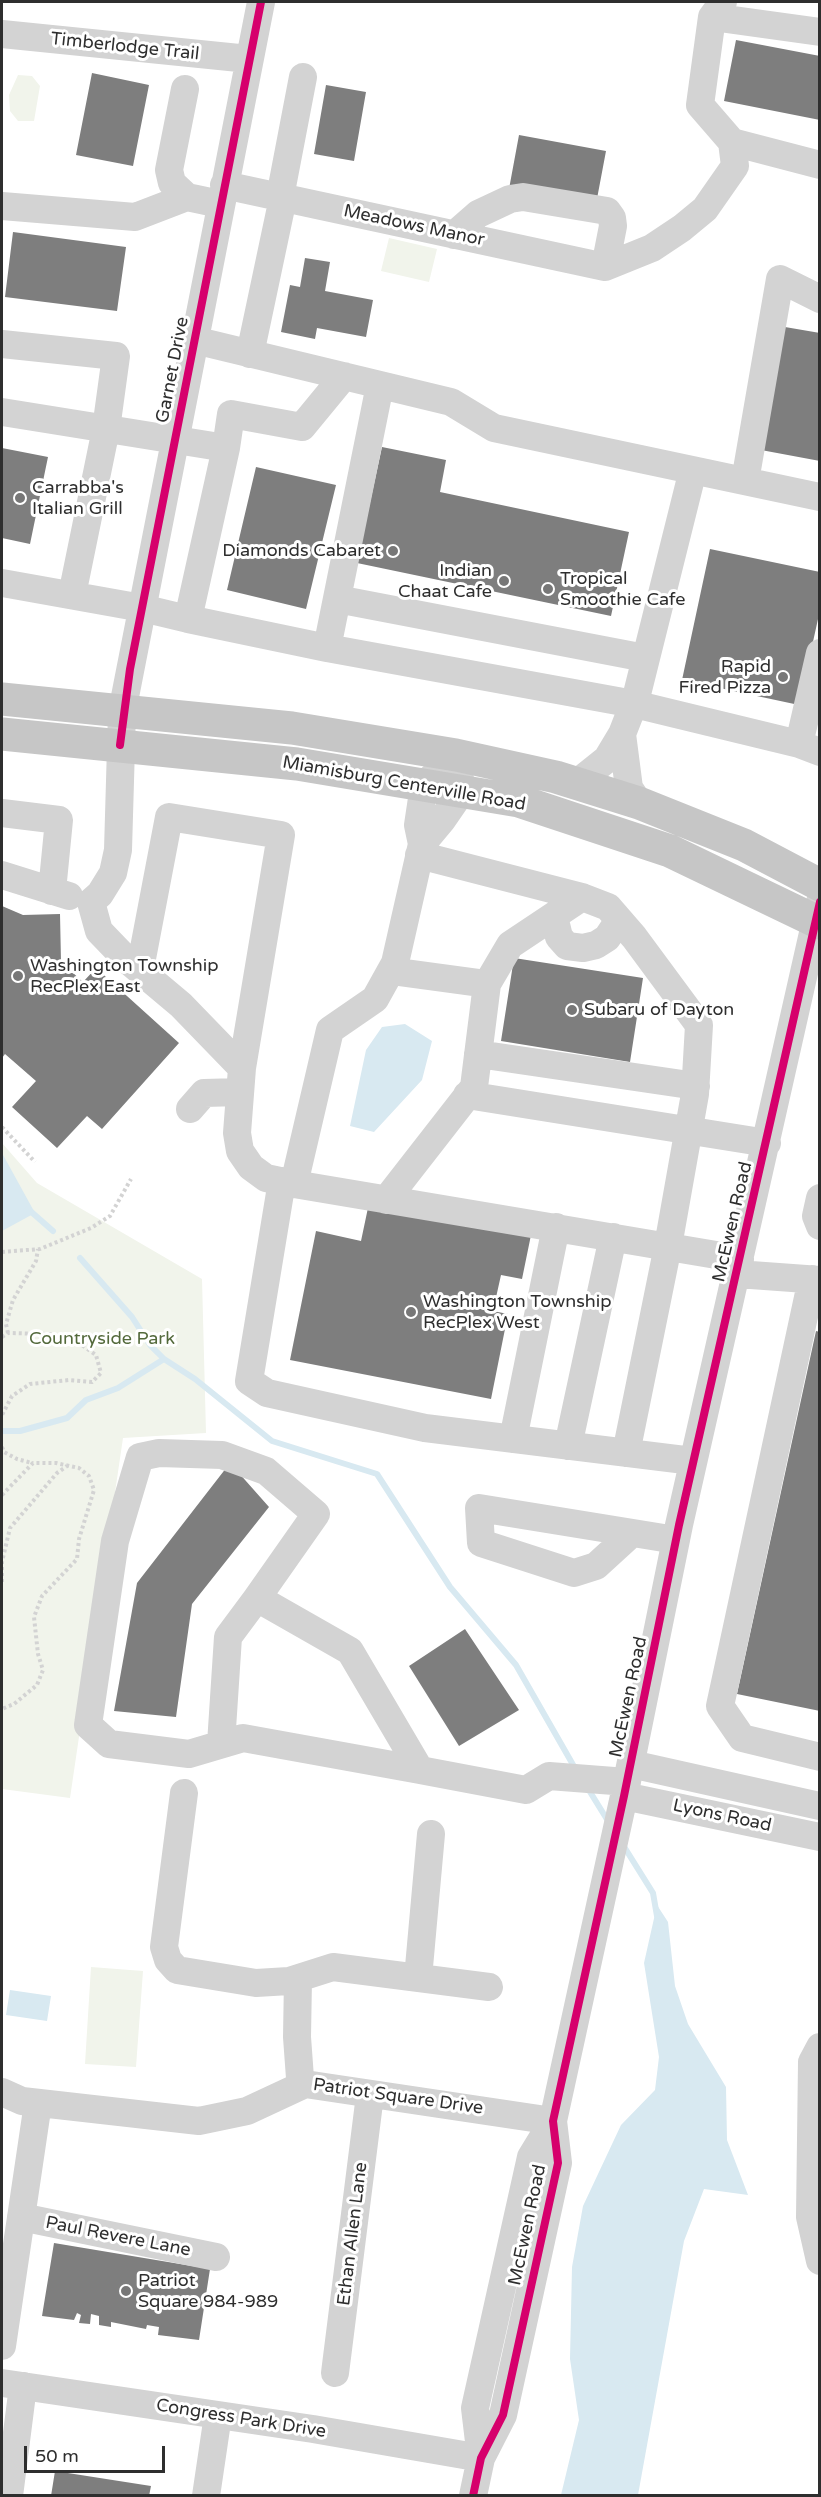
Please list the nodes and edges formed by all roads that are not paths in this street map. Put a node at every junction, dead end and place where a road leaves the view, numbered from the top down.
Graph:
1 (261, 2) edge
2 (717, 9) edge
3 (819, 32) edge
4 (2, 34) edge
5 (249, 59) junction
6 (303, 77) dead end
7 (185, 89) dead end
8 (732, 142) junction
9 (819, 165) edge
10 (222, 195) junction
11 (187, 197) junction
12 (281, 198) junction
13 (2, 206) edge
14 (454, 235) junction
15 (605, 267) junction
16 (819, 299) edge
17 (194, 340) junction
18 (2, 344) edge
19 (250, 354) junction
20 (344, 376) junction
21 (380, 385) junction
22 (2, 412) edge
23 (106, 429) junction
24 (174, 440) junction
25 (226, 448) junction
26 (693, 470) junction
27 (745, 481) junction
28 (819, 497) edge
29 (2, 583) edge
30 (72, 595) junction
31 (337, 599) junction
32 (142, 608) junction
33 (188, 619) junction
34 (327, 648) junction
35 (819, 653) edge
36 (645, 658) junction
37 (2, 699) edge
38 (634, 704) junction
39 (122, 712) junction
40 (2, 734) edge
41 (622, 734) junction
42 (120, 745) junction
43 (809, 748) edge
44 (456, 755) junction
45 (577, 783) junction
46 (424, 785) junction
47 (462, 791) junction
48 (639, 803) junction
49 (2, 813) edge
50 (421, 849) junction
51 (2, 875) edge
52 (819, 885) edge
53 (52, 891) junction
54 (582, 897) junction
55 (91, 903) junction
56 (818, 915) edge
57 (554, 916) junction
58 (619, 920) junction
59 (140, 969) junction
60 (391, 971) junction
61 (487, 984) junction
62 (478, 1054) junction
63 (241, 1080) junction
64 (696, 1086) junction
65 (468, 1095) junction
66 (190, 1108) dead end
67 (689, 1130) junction
68 (766, 1143) junction
69 (288, 1183) junction
70 (819, 1198) edge
71 (386, 1200) junction
72 (819, 1226) edge
73 (556, 1227) junction
74 (613, 1237) junction
75 (668, 1246) junction
76 (739, 1267) junction
77 (814, 1291) edge
78 (513, 1439) junction
79 (568, 1446) junction
80 (627, 1453) junction
81 (693, 1461) junction
82 (631, 1533) junction
83 (676, 1540) junction
84 (257, 1598) junction
85 (222, 1744) junction
86 (819, 1757) edge
87 (420, 1770) junction
88 (627, 1781) junction
89 (184, 1793) dead end
90 (819, 1806) edge
91 (431, 1834) dead end
92 (819, 1837) edge
93 (418, 1978) junction
94 (298, 1979) junction
95 (489, 1987) dead end
96 (819, 2047) edge
97 (305, 2084) junction
98 (2, 2091) edge
99 (370, 2095) junction
100 (38, 2103) junction
101 (553, 2121) junction
102 (815, 2186) edge
103 (21, 2217) junction
104 (216, 2257) dead end
105 (819, 2261) edge
106 (2, 2346) edge
107 (335, 2373) dead end
108 (12, 2384) edge
109 (218, 2415) junction
110 (481, 2458) junction
111 (9, 2496) edge
112 (206, 2496) edge
113 (473, 2496) edge

1 - 5 street, Garnet Drive
2 - 3 street
2 - 8 street
4 - 5 street, Timberlodge Trail
5 - 10 street, Garnet Drive
6 - 12 street
7 - 11 street
8 - 9 street
8 - 15 street
10 - 11 street, Meadows Manor
10 - 12 street, Meadows Manor
10 - 17 street, Garnet Drive
11 - 13 street
12 - 14 street, Meadows Manor
12 - 19 street
14 - 15 street, Meadows Manor
14 - 15 street
16 - 27 street
17 - 19 street
17 - 24 street, Garnet Drive
18 - 23 street
19 - 20 street
20 - 21 street
20 - 25 street
21 - 26 street
21 - 31 street
22 - 23 street
23 - 24 street
23 - 30 street
24 - 25 street
24 - 32 street, Garnet Drive
25 - 33 street
26 - 27 street
26 - 36 street
27 - 28 street
29 - 30 street
30 - 32 street
31 - 34 street
31 - 36 street
32 - 33 street
32 - 39 street, Garnet Drive
33 - 34 street
34 - 38 street
35 - 43 street
36 - 38 street
37 - 39 main road, Miamisburg Centerville Road
38 - 41 street
38 - 43 street
39 - 42 street, Garnet Drive
39 - 44 main road, Miamisburg Centerville Road
40 - 42 main road, Miamisburg Centerville Road
41 - 45 street
41 - 48 street
42 - 46 main road, Miamisburg Centerville Road
42 - 55 street, Garnet Drive
44 - 45 main road, Miamisburg Centerville Road
44 - 46 street
44 - 47 street
45 - 48 main road, Miamisburg Centerville Road
46 - 47 main road, Miamisburg Centerville Road
46 - 50 street
47 - 50 street
47 - 56 main road, Miamisburg Centerville Road
48 - 52 main road, Miamisburg Centerville Road
49 - 53 street
50 - 54 street
50 - 60 street
51 - 53 street
53 - 55 street
54 - 57 street
54 - 58 street
55 - 59 street
56 - 68 street, McEwen Road
57 - 58 street
57 - 61 street
58 - 64 street
59 - 63 street
59 - 63 street
60 - 61 street
60 - 69 street
61 - 62 street
62 - 64 street
62 - 65 street
63 - 66 street
63 - 69 street
64 - 67 street
65 - 67 street
65 - 71 street
67 - 68 street
67 - 75 street
68 - 76 street, McEwen Road
69 - 71 street
69 - 78 street
70 - 72 street
71 - 73 street
73 - 74 street
73 - 78 street
74 - 75 street
74 - 79 street
75 - 76 street
75 - 80 street
76 - 77 street
76 - 81 street, McEwen Road
77 - 86 street
78 - 79 street
79 - 80 street
80 - 81 street
81 - 83 street, McEwen Road
82 - 82 street
82 - 83 street
83 - 88 street, McEwen Road
84 - 85 street
84 - 85 street
84 - 87 street
85 - 87 street
87 - 88 street
88 - 90 street, Lyons Road
88 - 92 street, Lyons Road
88 - 101 street, McEwen Road
89 - 94 street
91 - 93 street
93 - 94 street
93 - 95 street
94 - 97 street
96 - 102 street
97 - 99 street, Patriot Square Drive
97 - 100 street, Patriot Square Drive
98 - 100 street, Patriot Square Drive
99 - 101 street, Patriot Square Drive
99 - 107 street, Ethan Allen Lane
100 - 103 street
101 - 110 street, McEwen Road
102 - 105 street
103 - 104 street, Paul Revere Lane
103 - 106 street
108 - 109 street, Congress Park Drive
108 - 111 street
109 - 110 street, Congress Park Drive
109 - 112 street
110 - 113 street, McEwen Road

